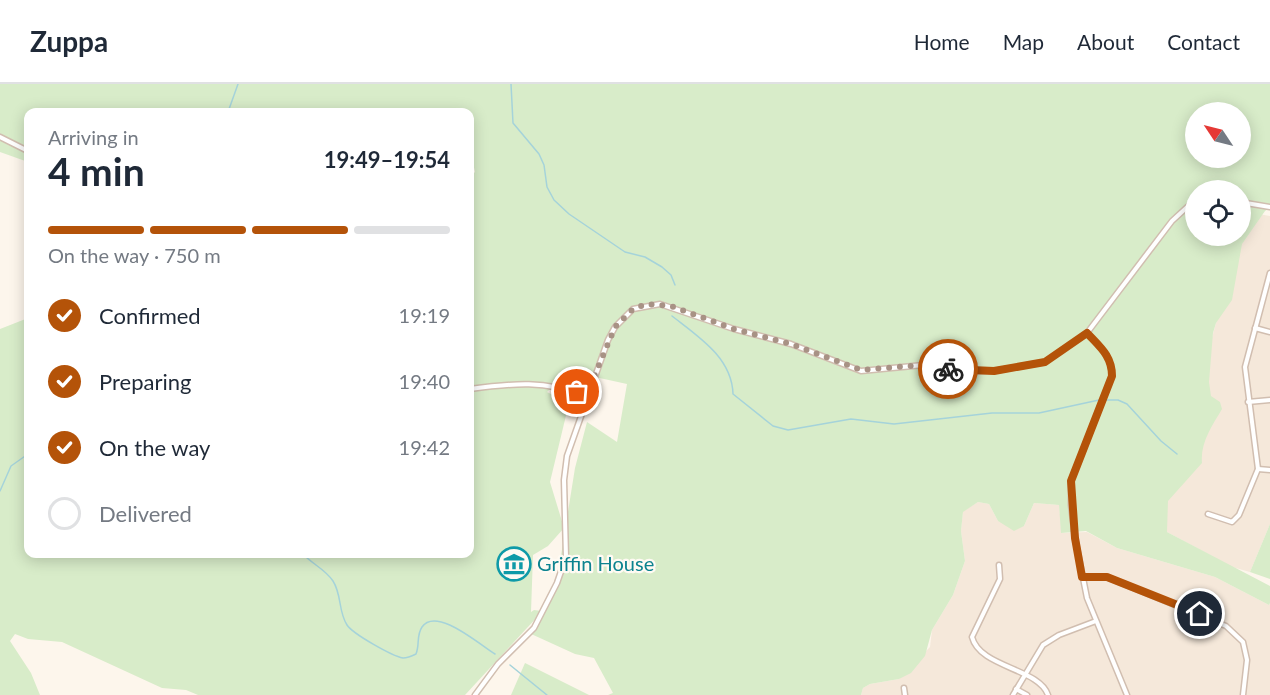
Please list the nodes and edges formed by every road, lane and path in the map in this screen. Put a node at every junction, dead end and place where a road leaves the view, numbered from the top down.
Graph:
1 (0, 137) edge
2 (24, 149) edge
3 (1251, 204) edge
4 (1270, 207) edge
5 (1185, 210) edge
6 (1270, 273) edge
7 (1256, 328) junction
8 (1270, 332) edge
9 (1087, 333) junction
10 (474, 389) edge
11 (586, 396) junction
12 (1270, 400) edge
13 (1248, 402) junction
14 (1257, 468) junction
15 (1270, 470) edge
16 (1208, 514) dead end
17 (999, 565) dead end
18 (1082, 577) junction
19 (1096, 621) junction
20 (1024, 676) junction
21 (904, 688) dead end
22 (1016, 689) junction
23 (475, 695) edge
24 (905, 695) edge
25 (1013, 695) edge
26 (1027, 695) edge
27 (1048, 695) edge
28 (1127, 695) edge
29 (1243, 695) edge

1 - 2 street
3 - 4 street
5 - 9 street
6 - 7 street
7 - 8 street
7 - 13 street
9 - 11 street
9 - 18 street
10 - 11 street
11 - 23 street
12 - 13 street
13 - 14 street
14 - 15 street
14 - 16 street
17 - 20 street
18 - 19 street
18 - 29 street
19 - 20 street
19 - 28 street
20 - 22 street
20 - 27 street
21 - 24 street
22 - 25 street
22 - 26 street

